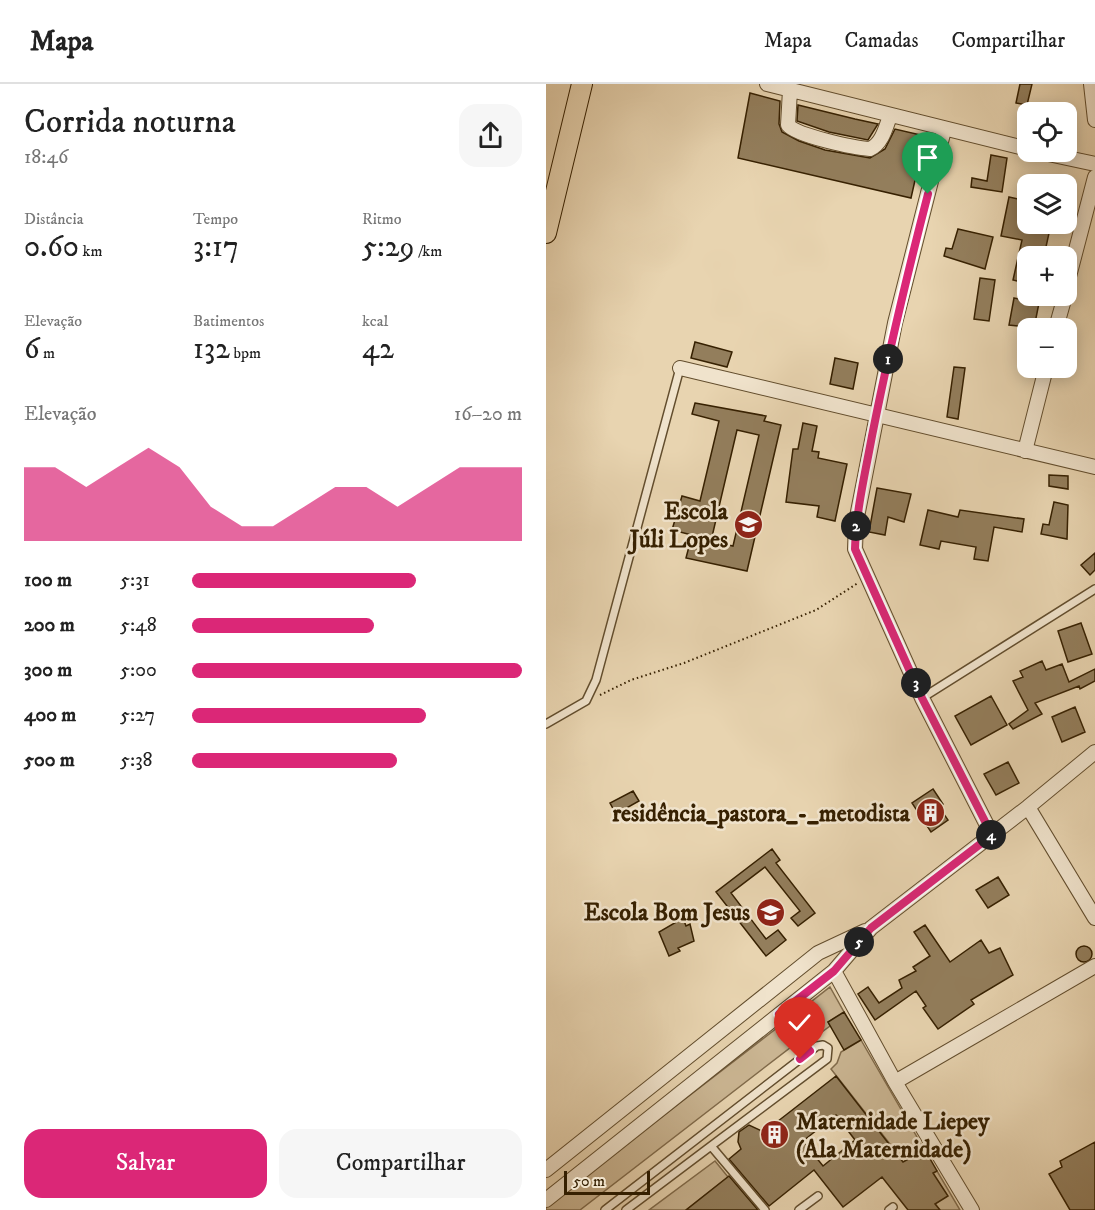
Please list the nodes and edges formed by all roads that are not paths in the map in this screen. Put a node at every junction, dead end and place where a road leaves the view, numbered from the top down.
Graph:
1 (582, 84) edge
2 (767, 84) edge
3 (1091, 84) edge
4 (790, 90) junction
5 (890, 116) junction
6 (1095, 120) edge
7 (944, 130) junction
8 (1017, 147) edge
9 (1077, 160) edge
10 (1095, 164) edge
11 (1095, 177) edge
12 (546, 233) edge
13 (1077, 246) edge
14 (680, 368) joint
15 (1043, 378) edge
16 (876, 417) junction
17 (1025, 451) junction
18 (1095, 467) edge
19 (1095, 589) edge
20 (922, 698) junction
21 (546, 724) edge
22 (1095, 752) edge
23 (1028, 807) junction
24 (992, 835) junction
25 (1094, 913) edge
26 (871, 928) junction
27 (1095, 966) edge
28 (834, 971) junction
29 (779, 1014) junction
30 (810, 1051) junction
31 (895, 1082) junction
32 (711, 1146) junction
33 (549, 1166) edge
34 (818, 1196) dead end
35 (546, 1200) edge
36 (763, 1208) edge
37 (605, 1210) edge
38 (626, 1210) edge
39 (799, 1210) edge
40 (972, 1210) edge

1 - 12 main road
2 - 4 street
3 - 6 street
4 - 5 street
4 - 5 street
5 - 7 street
7 - 8 street
7 - 16 street
9 - 10 street
11 - 13 street
14 - 16 street
14 - 21 lane
15 - 17 street
16 - 17 street
16 - 20 street
17 - 18 street
19 - 20 lane
20 - 24 street
22 - 23 street
23 - 24 street
23 - 25 street
24 - 26 street
26 - 28 street
26 - 33 street
27 - 31 street
28 - 29 street
28 - 31 street
29 - 30 lane
29 - 35 street
30 - 32 lane
30 - 37 lane
31 - 40 street
32 - 36 lane
32 - 38 lane
34 - 39 lane

